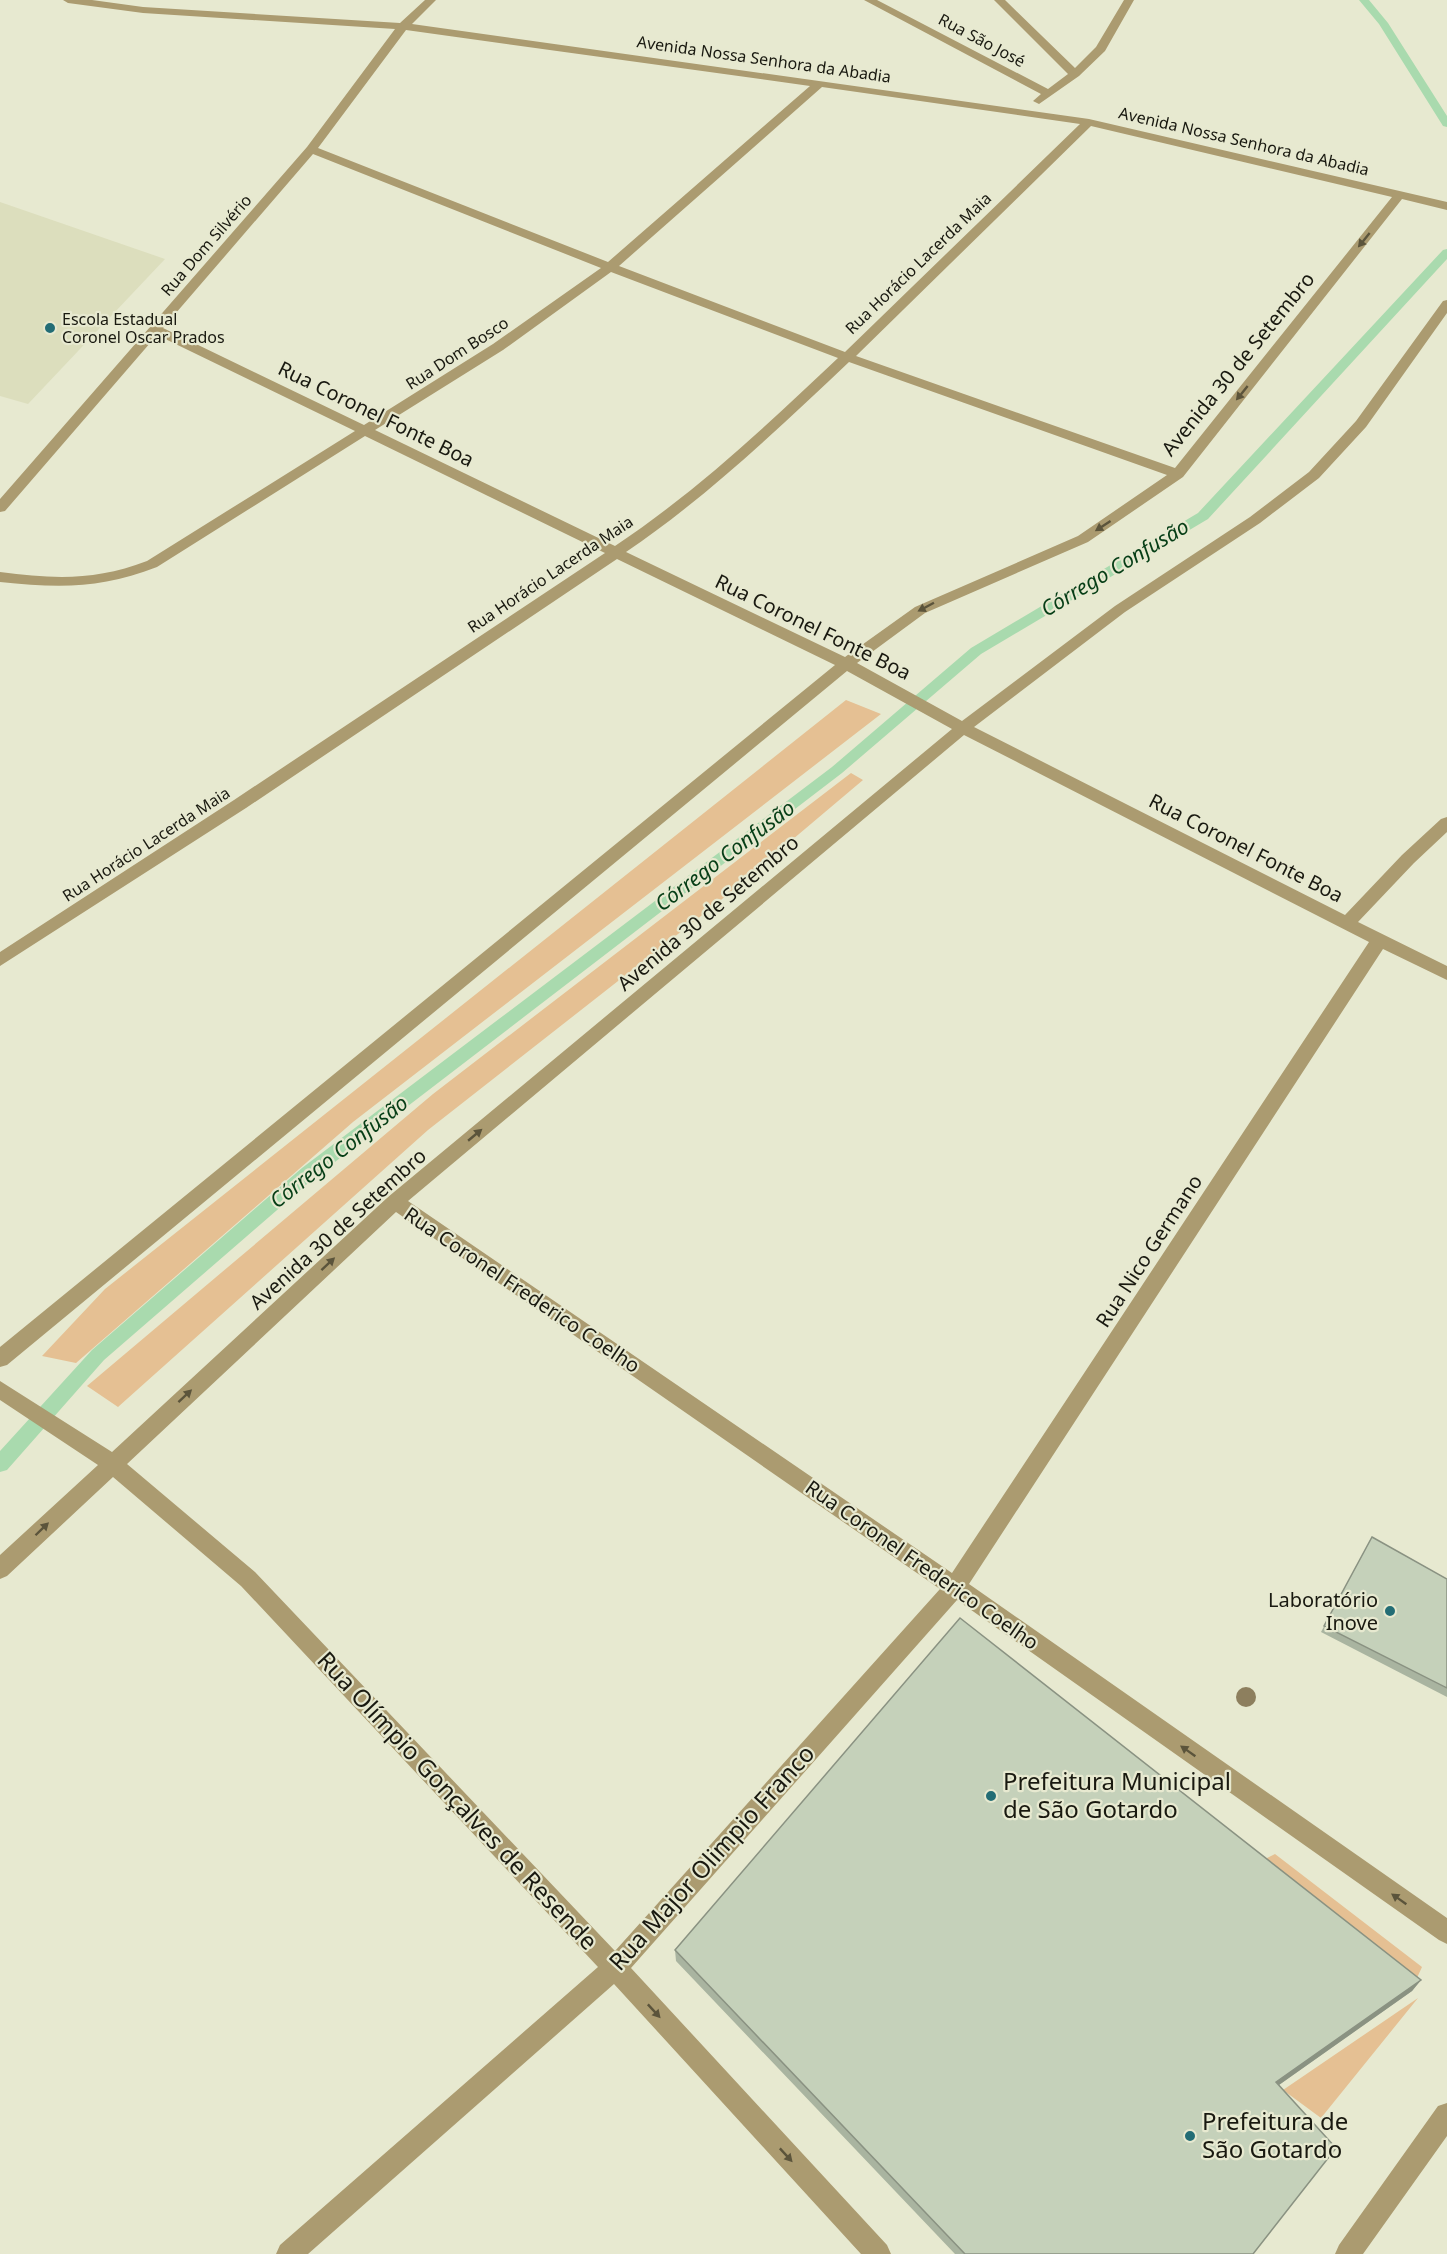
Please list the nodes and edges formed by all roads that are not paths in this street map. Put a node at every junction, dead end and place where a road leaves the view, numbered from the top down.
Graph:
1 (68, 0) edge
2 (165, 0) edge
3 (431, 0) edge
4 (869, 0) edge
5 (999, 0) edge
6 (1129, 0) edge
7 (143, 10) junction
8 (403, 26) junction
9 (1075, 74) junction
10 (820, 83) junction
11 (1048, 93) junction
12 (1026, 112) junction
13 (1089, 122) junction
14 (311, 149) junction
15 (1400, 194) junction
16 (1447, 206) edge
17 (610, 267) junction
18 (1447, 304) edge
19 (154, 329) junction
20 (847, 357) junction
21 (365, 432) junction
22 (1178, 474) junction
23 (0, 508) edge
24 (616, 554) junction
25 (0, 577) edge
26 (846, 664) junction
27 (963, 728) junction
28 (1447, 823) edge
29 (1347, 922) junction
30 (1380, 939) junction
31 (0, 960) edge
32 (1447, 974) edge
33 (395, 1202) junction
34 (0, 1359) edge
35 (0, 1389) edge
36 (112, 1463) junction
37 (0, 1569) edge
38 (956, 1587) junction
39 (1447, 1932) edge
40 (615, 1968) junction
41 (1447, 2115) edge
42 (289, 2254) edge
43 (878, 2254) edge
44 (1348, 2254) edge

1 - 7 street, Avenida Nossa Senhora da Abadia
2 - 7 street
3 - 8 street, Rua Dom Silvério
4 - 11 street, Rua São José
5 - 9 street
6 - 9 street
7 - 8 street, Avenida Nossa Senhora da Abadia
8 - 10 street, Avenida Nossa Senhora da Abadia
8 - 14 street, Rua Dom Silvério
9 - 11 street
10 - 12 street, Avenida Nossa Senhora da Abadia
10 - 17 street, Rua Dom Bosco
11 - 12 street
12 - 13 street, Avenida Nossa Senhora da Abadia
13 - 15 street, Avenida Nossa Senhora da Abadia
13 - 20 street, Rua Horácio Lacerda Maia
14 - 17 street
14 - 19 street, Rua Dom Silvério
15 - 16 street, Avenida Nossa Senhora da Abadia
15 -> 22 street, Avenida 30 de Setembro
17 - 20 street
17 - 21 street, Rua Dom Bosco
18 - 27 street, Avenida 30 de Setembro
19 - 21 street, Rua Coronel Fonte Boa
19 - 23 street, Rua Dom Silvério
20 - 22 street
20 - 24 street, Rua Horácio Lacerda Maia
21 - 24 street, Rua Coronel Fonte Boa
21 - 25 street, Rua Dom Bosco
22 -> 26 street, Avenida 30 de Setembro
24 - 26 street, Rua Coronel Fonte Boa
24 - 31 street, Rua Horácio Lacerda Maia
26 - 27 street, Rua Coronel Fonte Boa
26 - 34 street, Avenida 30 de Setembro
27 - 29 street, Rua Coronel Fonte Boa
33 -> 27 street, Avenida 30 de Setembro
28 - 29 street
29 - 30 street, Rua Coronel Fonte Boa
30 - 32 street, Rua Coronel Fonte Boa
30 - 38 street, Rua Nico Germano
36 -> 33 street, Avenida 30 de Setembro
33 - 38 street, Rua Coronel Frederico Coelho
35 - 36 street, Rua Olímpio Gonçalves de Resende
37 -> 36 street, Avenida 30 de Setembro
36 - 40 street, Rua Olímpio Gonçalves de Resende
39 -> 38 street, Rua Coronel Frederico Coelho
38 - 40 street, Rua Major Olimpio Franco
40 - 42 street, Rua Major Olimpio Franco
40 -> 43 street, Rua Olímpio Gonçalves de Resende
41 - 44 street

